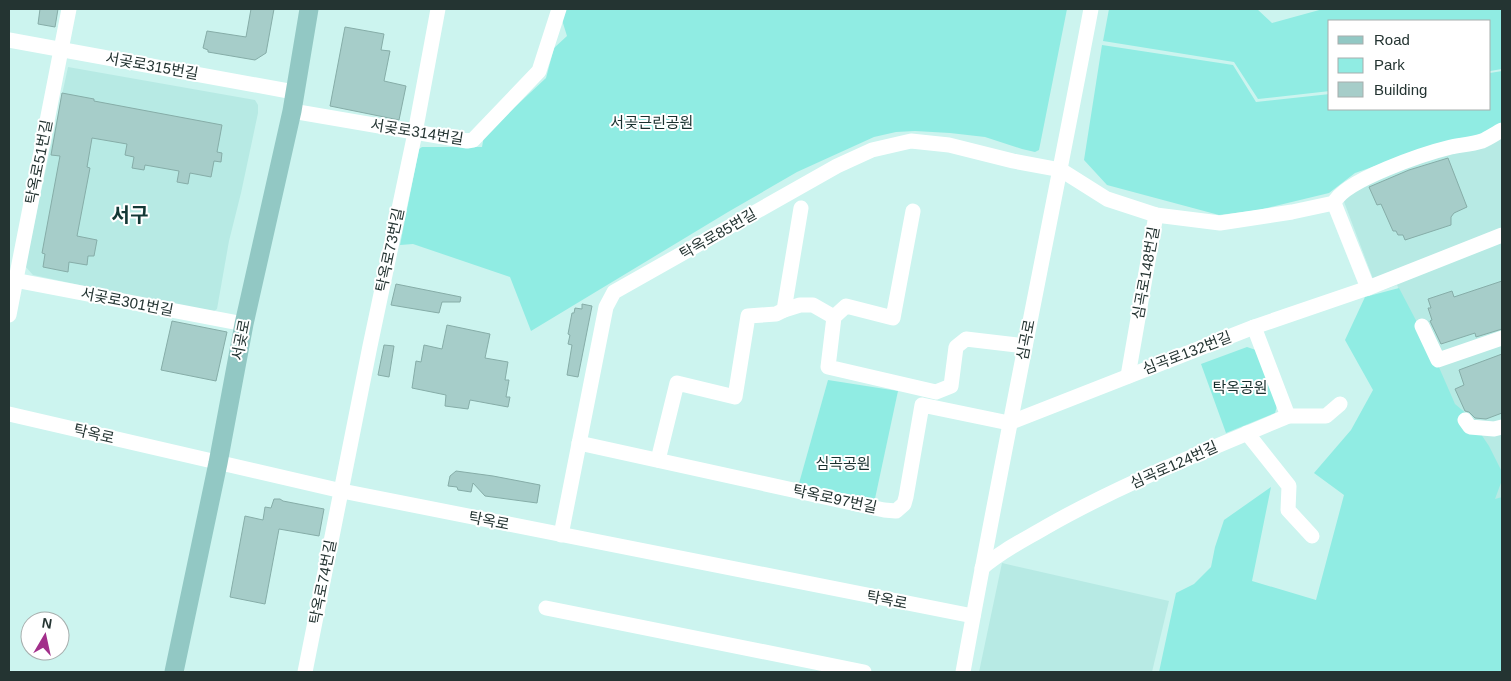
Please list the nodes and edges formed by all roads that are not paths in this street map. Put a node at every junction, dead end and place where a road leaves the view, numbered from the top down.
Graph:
1 (69, 9) edge
2 (309, 9) edge
3 (438, 9) edge
4 (559, 9) edge
5 (1091, 9) edge
6 (9, 40) edge
7 (60, 49) junction
8 (294, 92) junction
9 (292, 111) junction
10 (1502, 130) edge
11 (415, 133) junction
12 (1060, 170) junction
13 (1334, 203) junction
14 (801, 208) dead end
15 (913, 211) dead end
16 (1156, 215) junction
17 (1502, 236) edge
18 (13, 280) edge
19 (1368, 288) junction
20 (784, 310) junction
21 (9, 315) edge
22 (834, 317) junction
23 (244, 324) junction
24 (1422, 326) dead end
25 (1254, 327) junction
26 (1502, 338) edge
27 (1025, 346) junction
28 (1128, 376) junction
29 (1340, 404) dead end
30 (9, 414) edge
31 (1288, 416) junction
32 (1465, 420) dead end
33 (1009, 423) junction
34 (1502, 427) edge
35 (1247, 434) junction
36 (580, 443) junction
37 (658, 460) junction
38 (218, 462) junction
39 (342, 492) junction
40 (561, 536) junction
41 (1312, 536) dead end
42 (982, 568) junction
43 (546, 608) dead end
44 (973, 616) junction
45 (174, 672) edge
46 (305, 672) edge
47 (864, 672) edge
48 (963, 672) edge

1 - 7 street, 탁옥로51번길
2 - 8 main road, 서곶로
3 - 11 street, 탁옥로73번길
4 - 11 street, 서곶로314번길
5 - 12 street, 심곡로
6 - 7 street, 서곶로315번길
7 - 8 street, 서곶로315번길
7 - 18 street, 탁옥로51번길
8 - 9 main road, 서곶로
9 - 11 street, 서곶로314번길
9 - 23 main road, 서곶로
10 - 13 street
11 - 39 street, 탁옥로73번길
12 - 16 street, 심곡로148번길
12 - 27 street, 심곡로
12 - 36 street, 탁옥로85번길
13 - 16 street
13 - 19 street
14 - 20 street
15 - 22 street
16 - 28 street, 심곡로148번길
17 - 19 street, 심곡로132번길
18 - 21 street, 탁옥로51번길
18 - 23 street, 서곶로301번길
19 - 25 street, 심곡로132번길
20 - 22 street
20 - 37 street
22 - 27 street
23 - 38 main road, 서곶로
24 - 26 street
25 - 28 street, 심곡로132번길
25 - 31 street
27 - 33 street, 심곡로
28 - 33 street, 심곡로132번길
29 - 31 street
30 - 38 street, 탁옥로
31 - 35 street, 심곡로124번길
32 - 34 street
33 - 37 street, 탁옥로97번길
33 - 42 street, 심곡로
35 - 41 street
35 - 42 street, 심곡로124번길
36 - 37 street, 탁옥로97번길
36 - 40 street, 탁옥로85번길
38 - 39 street, 탁옥로
38 - 45 main road, 서곶로
39 - 40 street, 탁옥로
39 - 46 street, 탁옥로74번길
40 - 44 street, 탁옥로
42 - 44 street, 심곡로
43 - 47 street
44 - 48 street, 심곡로

